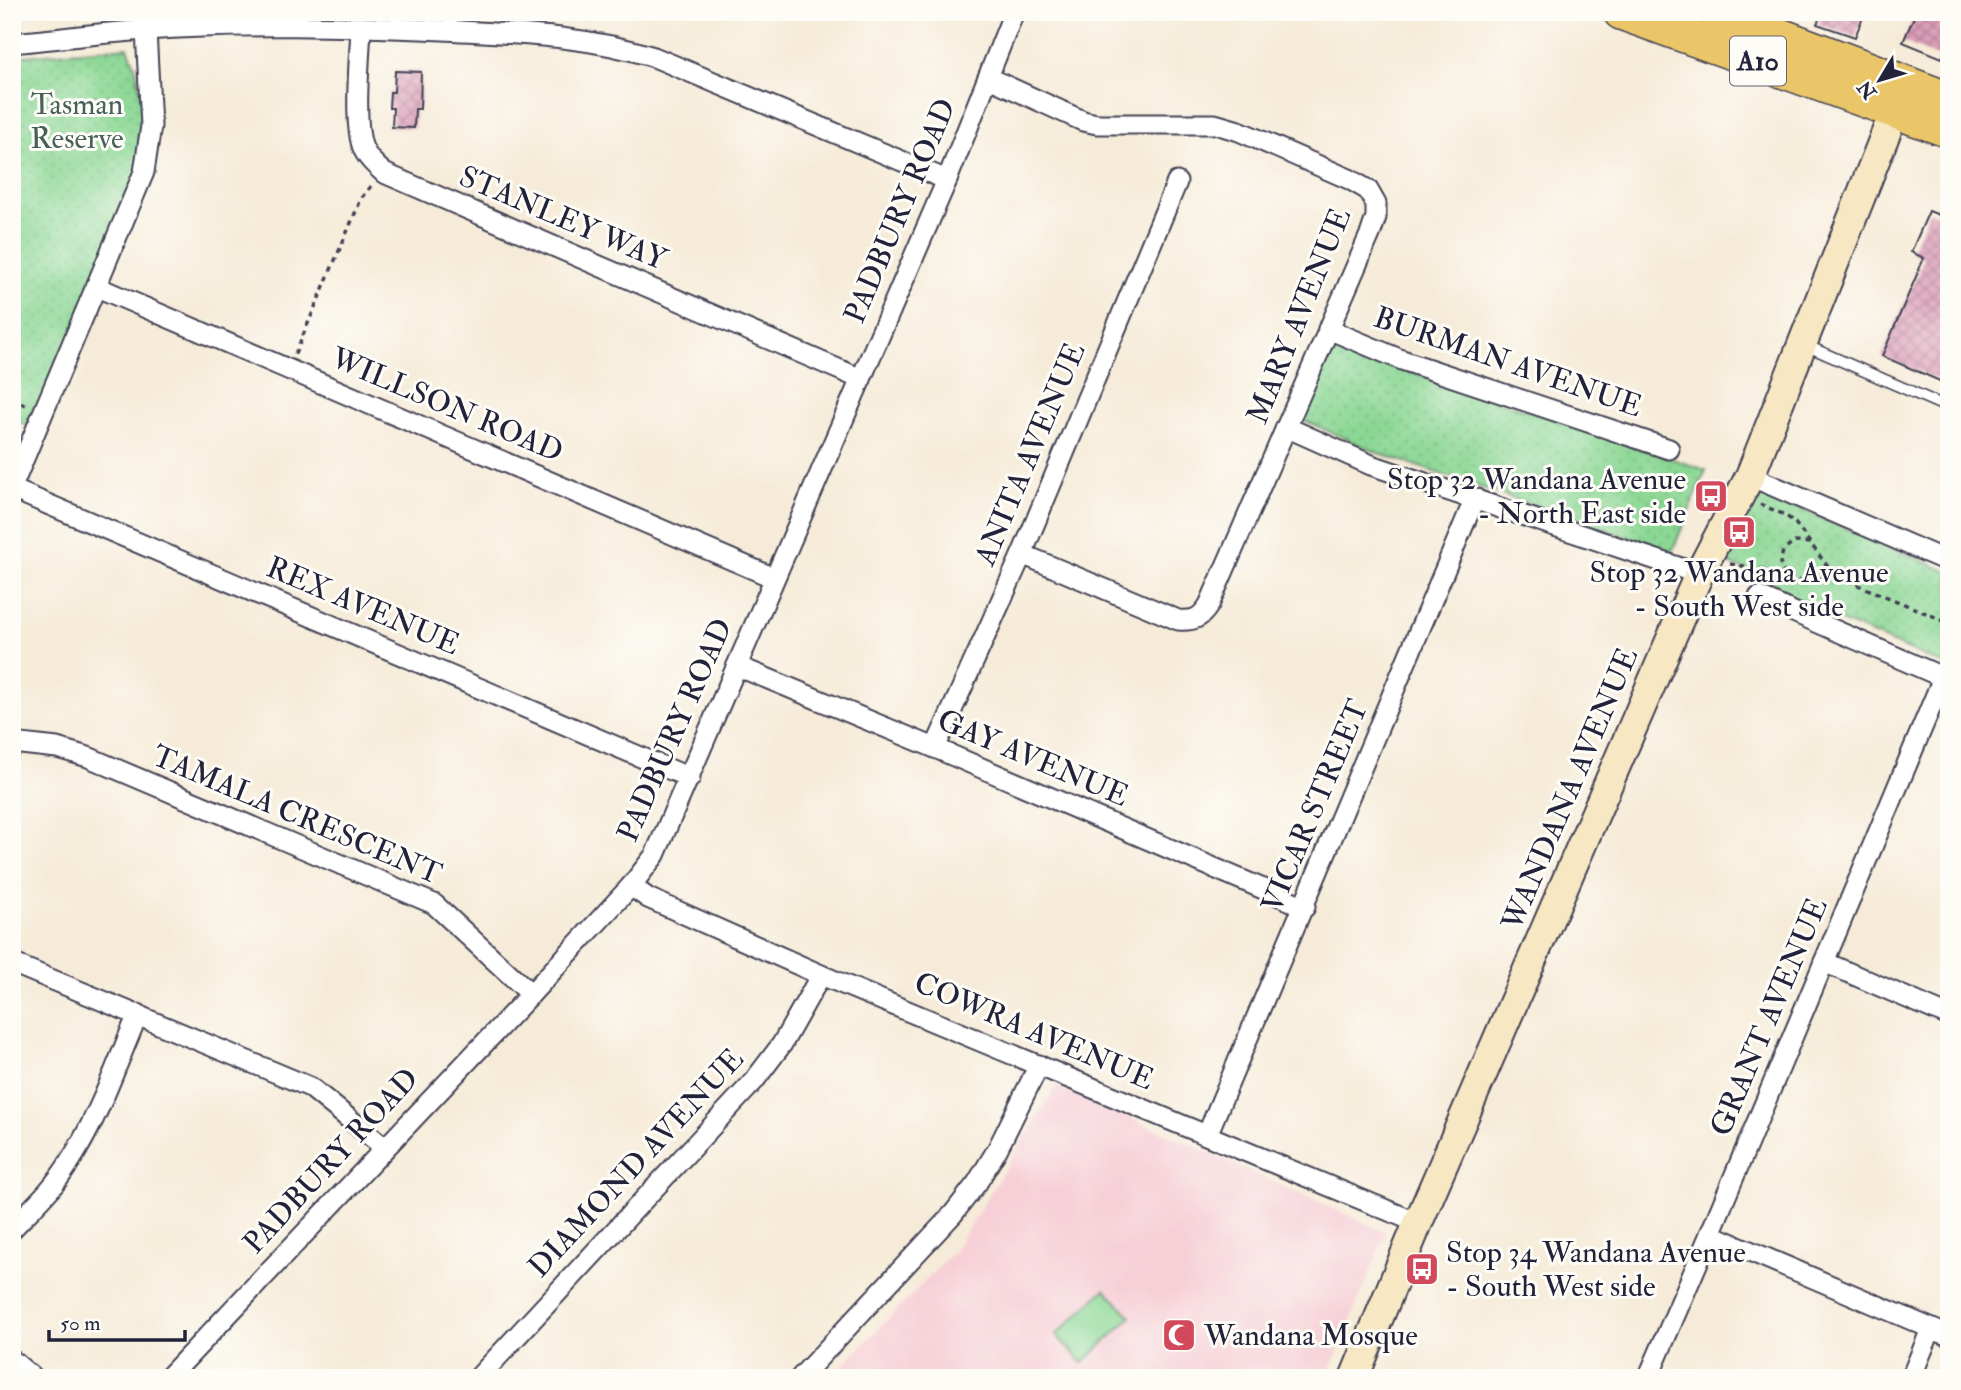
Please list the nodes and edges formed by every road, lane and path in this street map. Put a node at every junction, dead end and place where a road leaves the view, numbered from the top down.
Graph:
1 (1014, 12) edge
2 (1621, 12) edge
3 (1717, 12) edge
4 (361, 27) junction
5 (146, 30) junction
6 (12, 43) edge
7 (989, 78) junction
8 (1900, 97) junction
9 (1949, 100) edge
10 (1949, 130) edge
11 (947, 180) junction
12 (1177, 182) dead end
13 (372, 184) dead end
14 (97, 287) junction
15 (1328, 329) junction
16 (1802, 344) junction
17 (293, 359) dead end
18 (861, 379) junction
19 (1949, 408) edge
20 (1286, 427) junction
21 (1669, 449) dead end
22 (12, 488) edge
23 (1753, 489) junction
24 (1475, 498) junction
25 (1811, 543) junction
26 (1021, 554) junction
27 (1949, 562) edge
28 (1728, 564) dead end
29 (1699, 575) junction
30 (1834, 575) junction
31 (1787, 577) junction
32 (774, 578) junction
33 (1759, 597) dead end
34 (1949, 624) edge
35 (737, 666) junction
36 (1946, 679) edge
37 (12, 743) edge
38 (935, 748) junction
39 (690, 778) junction
40 (631, 886) junction
41 (1305, 907) junction
42 (1824, 962) junction
43 (12, 963) edge
44 (821, 975) junction
45 (531, 994) junction
46 (138, 1014) junction
47 (1949, 1016) edge
48 (1039, 1065) junction
49 (1207, 1135) junction
50 (385, 1148) junction
51 (1418, 1223) junction
52 (12, 1229) edge
53 (1710, 1234) junction
54 (1940, 1332) edge
55 (12, 1360) edge
56 (33, 1378) edge
57 (169, 1378) edge
58 (478, 1378) edge
59 (800, 1378) edge
60 (1353, 1378) edge
61 (1648, 1378) edge
62 (1911, 1378) edge

1 - 7 street, PADBURY ROAD
2 - 8 highway, A10
3 - 8 highway, A10
4 - 5 street
4 - 11 street
4 - 18 street, STANLEY WAY
5 - 6 street
5 - 14 street
7 - 11 street, PADBURY ROAD
7 - 15 street, MARY AVENUE
8 - 9 highway, A10
8 - 10 highway, A10
8 - 16 street, WANDANA AVENUE
11 - 18 street, PADBURY ROAD
12 - 26 street, ANITA AVENUE
13 - 17 path
14 - 22 street
14 - 32 street, WILLSON ROAD
15 - 20 street, MARY AVENUE
15 - 21 street, BURMAN AVENUE
16 - 19 lane
16 - 23 street, WANDANA AVENUE
18 - 32 street, PADBURY ROAD
20 - 24 street
20 - 26 street, MARY AVENUE
22 - 39 street, REX AVENUE
23 - 25 path
23 - 27 street
23 - 29 street, WANDANA AVENUE
24 - 29 street
24 - 41 street, VICAR STREET
25 - 30 path
25 - 31 path
26 - 38 street, ANITA AVENUE
28 - 31 path
29 - 51 street, WANDANA AVENUE
30 - 31 path
30 - 34 path
32 - 35 street, PADBURY ROAD
33 - 36 street
35 - 38 street, GAY AVENUE
35 - 39 street, PADBURY ROAD
36 - 42 street, GRANT AVENUE
37 - 45 street, TAMALA CRESCENT
38 - 41 street, GAY AVENUE
39 - 40 street, PADBURY ROAD
40 - 44 street, COWRA AVENUE
40 - 45 street, PADBURY ROAD
41 - 49 street, VICAR STREET
42 - 47 street
42 - 53 street, GRANT AVENUE
43 - 46 street
44 - 48 street, COWRA AVENUE
44 - 58 street, DIAMOND AVENUE
45 - 50 street, PADBURY ROAD
46 - 50 street
46 - 52 street
48 - 49 street, COWRA AVENUE
48 - 59 street
49 - 51 street, COWRA AVENUE
50 - 57 street, PADBURY ROAD
51 - 60 street, WANDANA AVENUE
53 - 54 street
53 - 61 street, GRANT AVENUE
54 - 62 street
55 - 56 street

